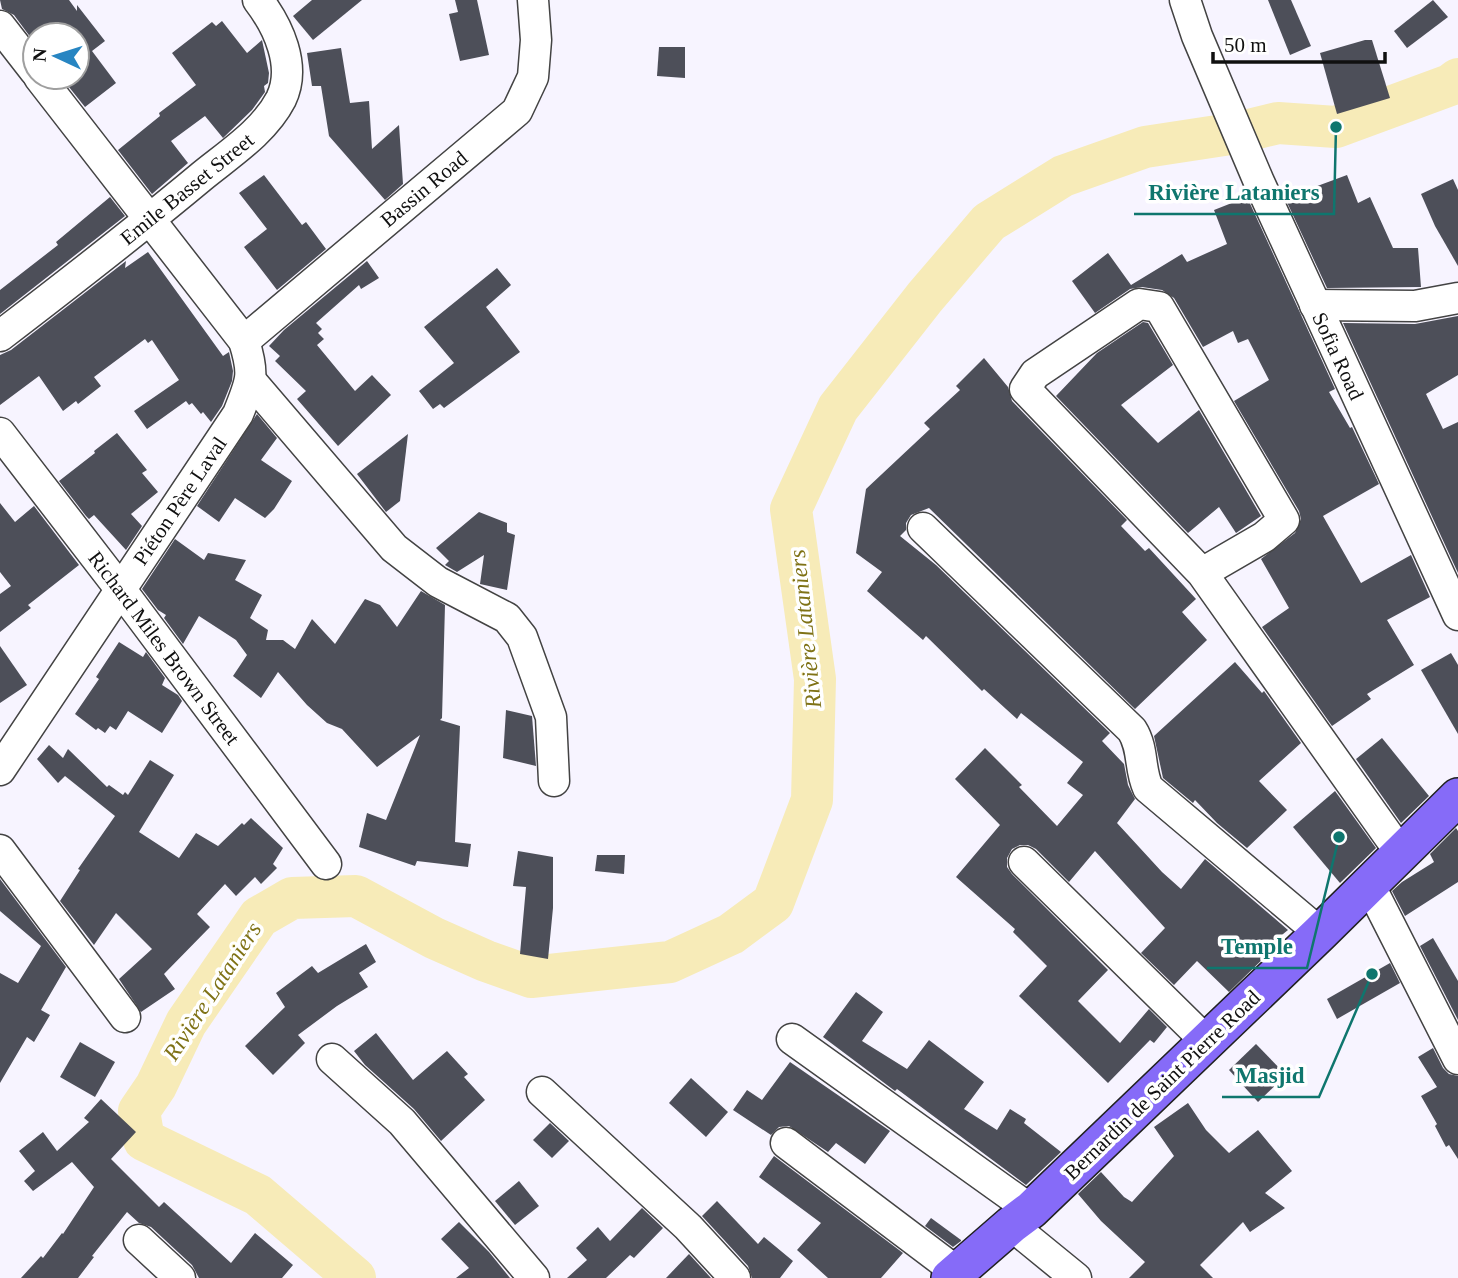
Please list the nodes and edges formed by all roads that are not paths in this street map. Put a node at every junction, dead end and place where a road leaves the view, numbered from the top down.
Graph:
1 (258, 0) edge
2 (533, 0) edge
3 (1185, 0) edge
4 (0, 26) edge
5 (21, 53) edge
6 (50, 91) edge
7 (150, 220) junction
8 (1315, 305) junction
9 (1454, 305) edge
10 (0, 336) edge
11 (249, 362) junction
12 (0, 433) edge
13 (923, 528) dead end
14 (1202, 573) junction
15 (121, 590) junction
16 (1458, 615) edge
17 (0, 771) edge
18 (554, 781) dead end
19 (1458, 797) edge
20 (0, 850) edge
21 (1400, 852) junction
22 (1024, 862) dead end
23 (326, 864) dead end
24 (1369, 884) junction
25 (1320, 933) junction
26 (125, 1017) dead end
27 (792, 1039) dead end
28 (1206, 1041) junction
29 (332, 1059) dead end
30 (1458, 1059) edge
31 (542, 1092) dead end
32 (786, 1143) dead end
33 (1021, 1218) junction
34 (139, 1240) dead end
35 (954, 1275) edge
36 (180, 1278) edge
37 (534, 1278) edge
38 (736, 1278) edge
39 (1076, 1278) edge

1 - 7 street, Emile Basset Street
2 - 11 street, Bassin Road
3 - 8 street, Sofia Road
4 - 5 street
6 - 7 street
7 - 10 street, Emile Basset Street
7 - 11 street
8 - 9 street
8 - 16 street, Sofia Road
11 - 15 street, Piéton Père Laval
11 - 18 street
12 - 15 street, Richard Miles Brown Street
13 - 25 street
14 - 14 street
14 - 21 street
15 - 17 street, Piéton Père Laval
15 - 23 street, Richard Miles Brown Street
19 - 21 main road, Bernardin de Saint Pierre Road
20 - 26 street
21 - 24 main road, Bernardin de Saint Pierre Road
22 - 28 street
24 - 25 main road, Bernardin de Saint Pierre Road
24 - 30 street
25 - 28 main road, Bernardin de Saint Pierre Road
27 - 33 street
28 - 33 main road, Bernardin de Saint Pierre Road
29 - 37 street
31 - 38 street
32 - 35 street
33 - 35 main road, Bernardin de Saint Pierre Road
33 - 39 street
34 - 36 street

